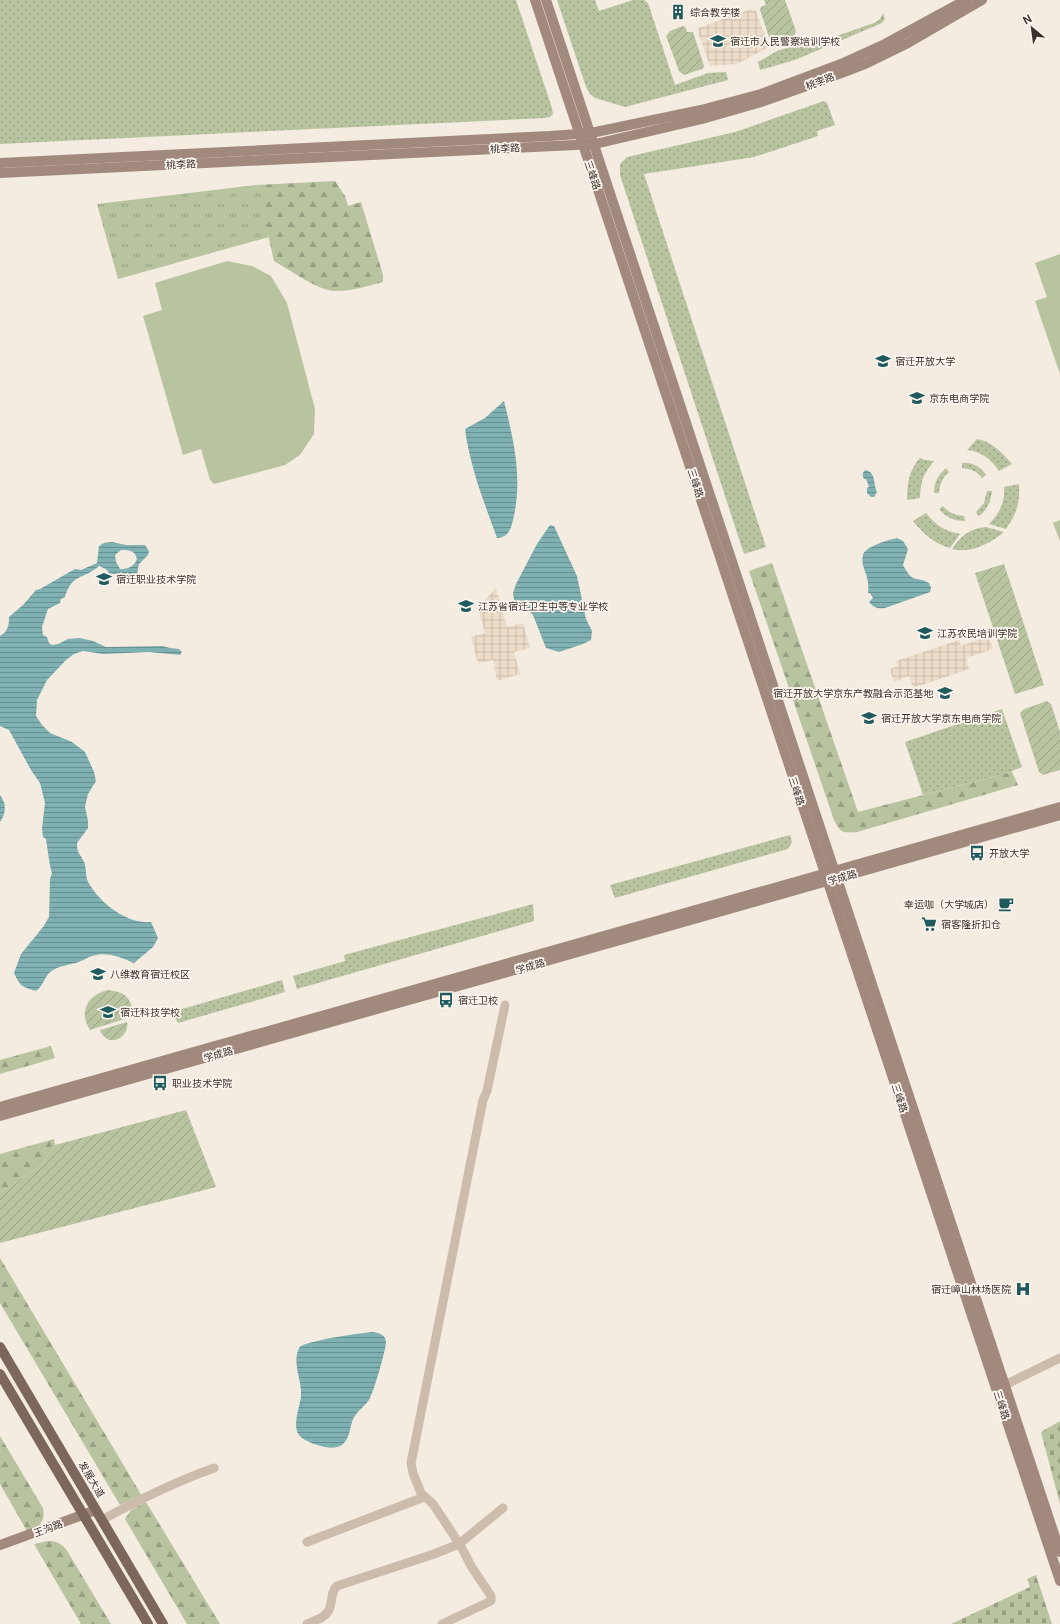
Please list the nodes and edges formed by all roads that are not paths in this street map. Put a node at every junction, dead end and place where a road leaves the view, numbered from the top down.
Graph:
1 (535, 0) edge
2 (546, 0) edge
3 (966, 0) edge
4 (982, 0) edge
5 (591, 133) junction
6 (579, 134) junction
7 (594, 144) junction
8 (583, 145) junction
9 (0, 163) edge
10 (0, 172) edge
11 (1060, 807) edge
12 (1060, 815) edge
13 (831, 876) junction
14 (505, 1005) dead end
15 (0, 1107) edge
16 (0, 1116) edge
17 (0, 1347) edge
18 (1060, 1358) edge
19 (0, 1374) edge
20 (1005, 1385) junction
21 (214, 1468) dead end
22 (424, 1497) junction
23 (503, 1508) dead end
24 (96, 1510) junction
25 (84, 1515) junction
26 (102, 1520) junction
27 (307, 1542) dead end
28 (459, 1544) junction
29 (0, 1545) edge
30 (1060, 1552) edge
31 (1060, 1581) edge
32 (148, 1624) edge
33 (163, 1624) edge
34 (307, 1624) edge
35 (442, 1624) edge

1 - 6 main road, 三峰路
2 - 5 main road, 三峰路
3 - 5 main road, 桃李路
4 - 7 main road, 桃李路
5 - 6 main road, 桃李路
5 - 7 main road, 三峰路
6 - 8 main road, 三峰路
6 - 9 main road, 桃李路
7 - 8 main road, 桃李路
7 - 13 main road, 三峰路
8 - 10 main road, 桃李路
8 - 13 main road, 三峰路
11 - 13 main road, 学成路
12 - 13 main road, 学成路
13 - 15 main road, 学成路
13 - 16 main road, 学成路
13 - 20 main road, 三峰路
13 - 31 main road, 三峰路
14 - 22 street
17 - 24 main road, 发展大道
18 - 20 street
19 - 25 main road
20 - 30 main road, 三峰路
21 - 26 street
22 - 27 street
22 - 28 street
23 - 28 street
24 - 25 main road, 王沟路
24 - 26 main road, 发展大道
25 - 29 main road, 王沟路
25 - 32 main road
26 - 33 main road, 发展大道
28 - 34 street
28 - 35 street

